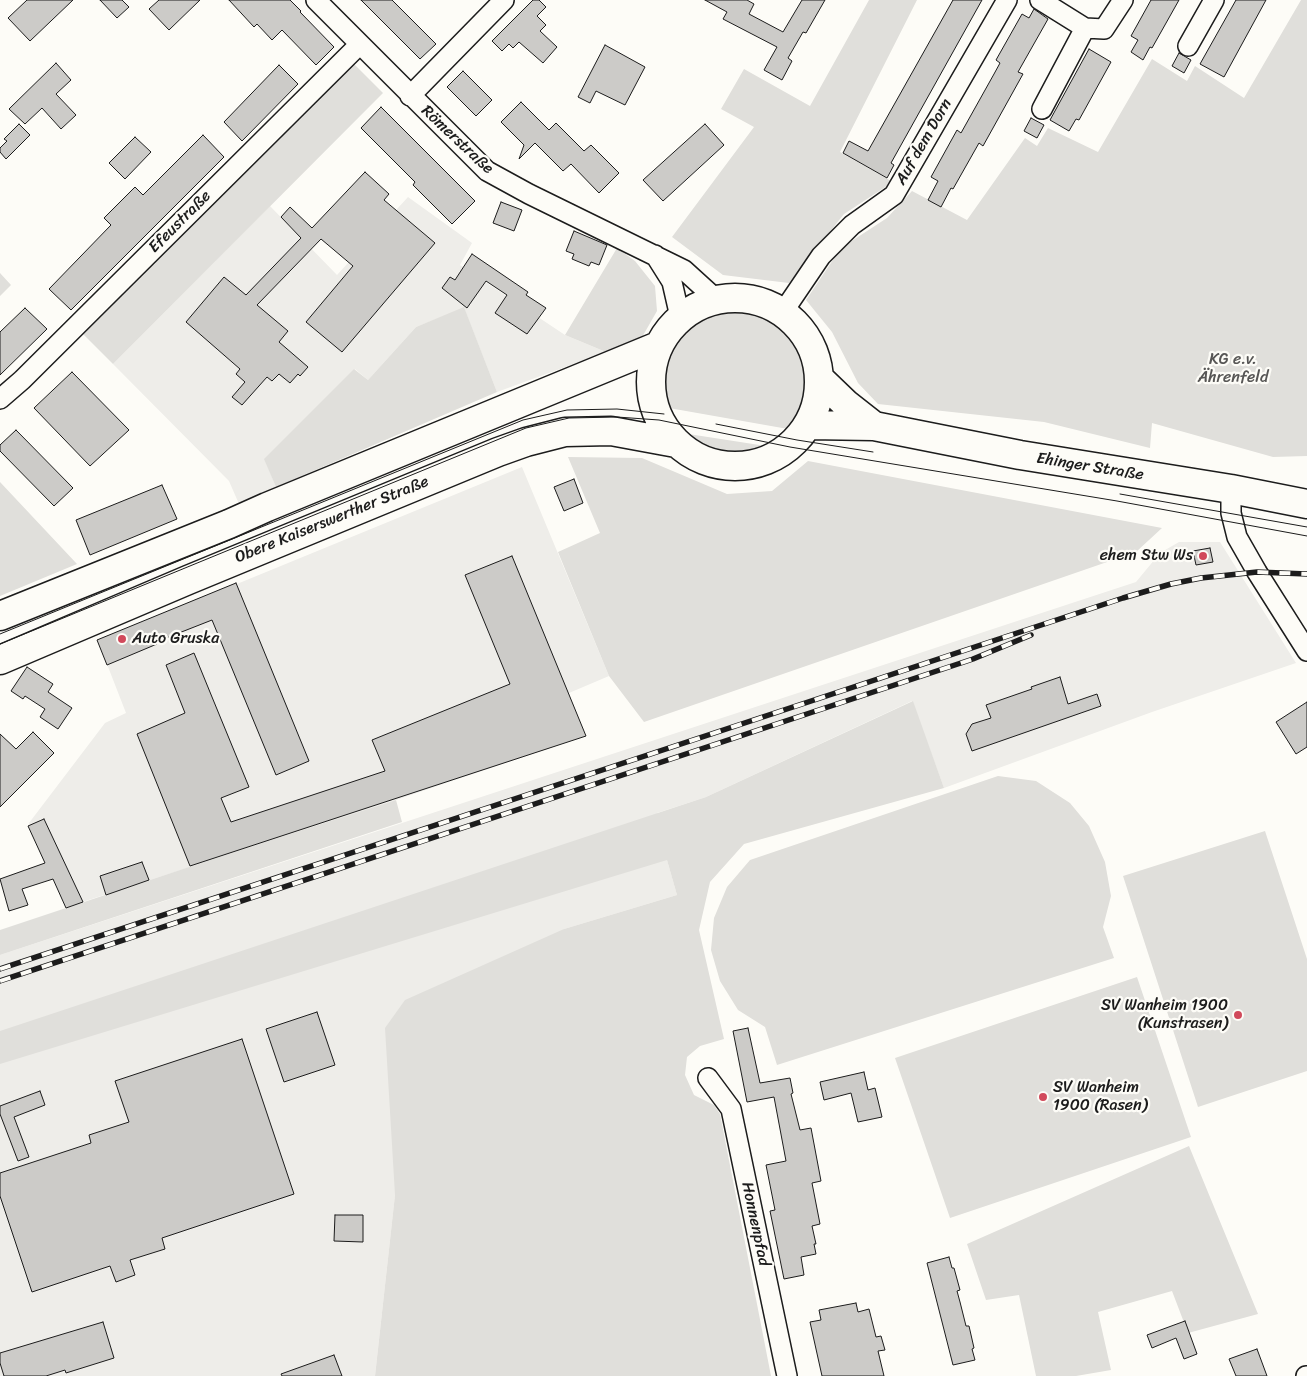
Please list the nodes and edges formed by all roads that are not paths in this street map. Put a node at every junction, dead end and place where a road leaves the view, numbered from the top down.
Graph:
1 (316, 0) edge
2 (504, 0) edge
3 (1007, 0) edge
4 (1040, 0) edge
5 (1123, 0) edge
6 (1210, 1) edge
7 (1085, 28) junction
8 (359, 44) junction
9 (1188, 46) dead end
10 (410, 96) junction
11 (1042, 110) dead end
12 (654, 254) junction
13 (716, 300) junction
14 (783, 312) junction
15 (680, 317) junction
16 (658, 346) junction
17 (820, 379) junction
18 (0, 398) edge
19 (809, 425) junction
20 (874, 426) junction
21 (676, 443) junction
22 (1231, 489) junction
23 (1307, 504) edge
24 (0, 616) edge
25 (1307, 651) edge
26 (0, 660) edge
27 (708, 1078) dead end
28 (787, 1376) edge

1 - 8 street, Römerstraße
2 - 10 street
3 - 14 street, Auf dem Dorn
4 - 7 street
5 - 7 street
6 - 9 street
7 - 11 street
8 - 10 street, Römerstraße
8 - 18 street, Efeustraße
10 - 12 street, Römerstraße
12 - 13 street, Römerstraße
12 - 15 street
13 - 14 street
13 - 15 street
14 - 17 street
15 - 16 street
16 - 21 street
16 - 24 street
17 - 19 street
17 - 20 street, Ehinger Straße
19 - 20 street, Ehinger Straße
19 - 21 street
20 - 22 street, Ehinger Straße
21 - 26 street, Obere Kaiserswerther Straße
22 - 23 street, Ehinger Straße
22 - 25 street
27 - 28 street, Honnenpfad

